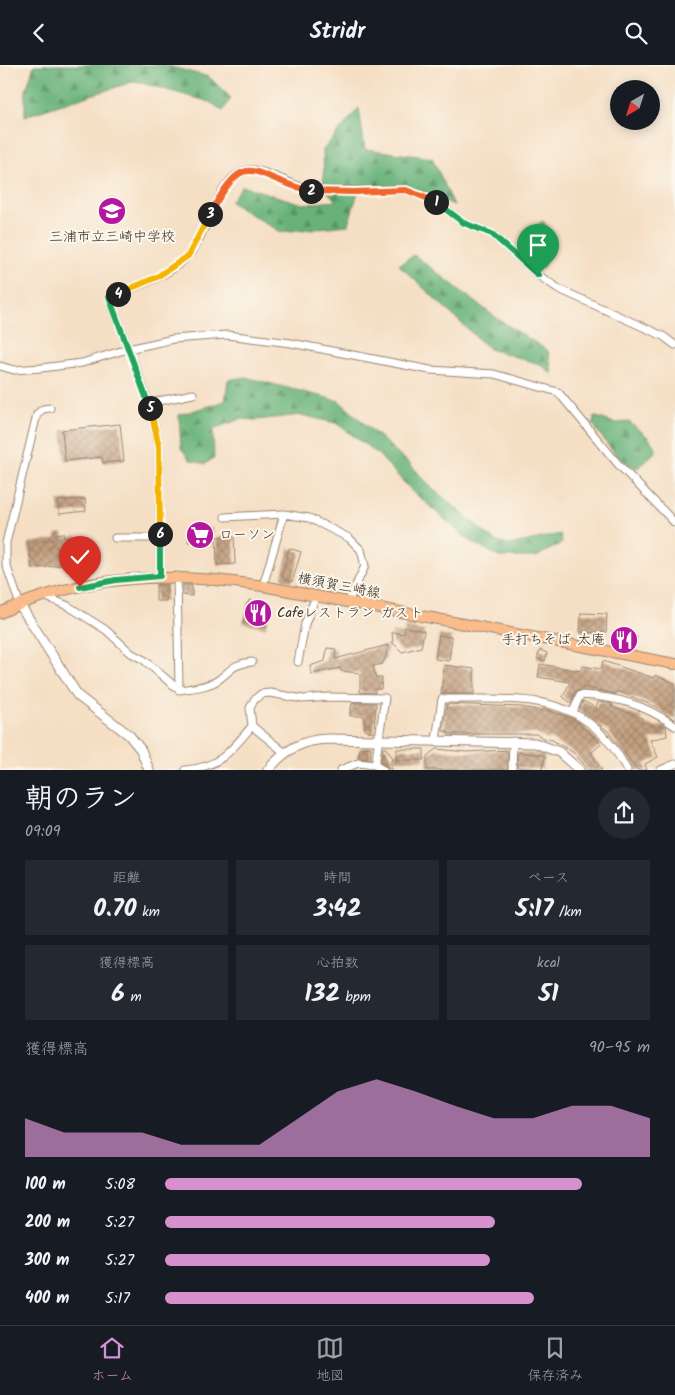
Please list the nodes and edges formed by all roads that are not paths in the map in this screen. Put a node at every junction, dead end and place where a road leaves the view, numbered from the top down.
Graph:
1 (675, 345) edge
2 (130, 349) junction
3 (0, 366) edge
4 (193, 394) dead end
5 (149, 403) junction
6 (50, 408) dead end
7 (284, 514) junction
8 (225, 517) dead end
9 (675, 523) edge
10 (115, 538) dead end
11 (160, 538) junction
12 (160, 576) junction
13 (177, 576) junction
14 (263, 586) junction
15 (43, 596) junction
16 (316, 596) junction
17 (348, 602) junction
18 (20, 605) junction
19 (0, 613) edge
20 (252, 662) dead end
21 (298, 662) dead end
22 (675, 664) edge
23 (179, 690) junction
24 (573, 712) junction
25 (252, 726) junction
26 (675, 726) edge
27 (379, 739) junction
28 (436, 740) junction
29 (513, 741) junction
30 (284, 752) junction
31 (675, 764) edge
32 (380, 769) edge
33 (149, 770) edge
34 (185, 770) edge
35 (268, 770) edge
36 (341, 770) edge
37 (512, 770) edge
38 (579, 770) edge
39 (627, 770) edge
40 (661, 770) edge

1 - 2 street
2 - 3 street
2 - 5 street
2 - 9 street
4 - 5 street
5 - 11 street
6 - 18 street
7 - 8 street
7 - 14 street
7 - 17 street
10 - 11 street
11 - 12 street
12 - 13 main road, 横須賀三崎線
12 - 15 main road, 横須賀三崎線
13 - 14 main road, 横須賀三崎線
13 - 23 street
14 - 16 main road, 横須賀三崎線
15 - 18 main road, 横須賀三崎線
15 - 23 street
16 - 17 main road, 横須賀三崎線
16 - 21 street
17 - 22 main road, 横須賀三崎線
18 - 19 main road, 横須賀三崎線
18 - 33 street
20 - 23 street
24 - 26 street
24 - 28 street
24 - 39 street
25 - 27 street
25 - 30 street
25 - 34 street
27 - 28 street
27 - 30 street
27 - 32 street
28 - 29 street
29 - 37 street
29 - 38 street
30 - 35 street
31 - 40 street
32 - 36 street

